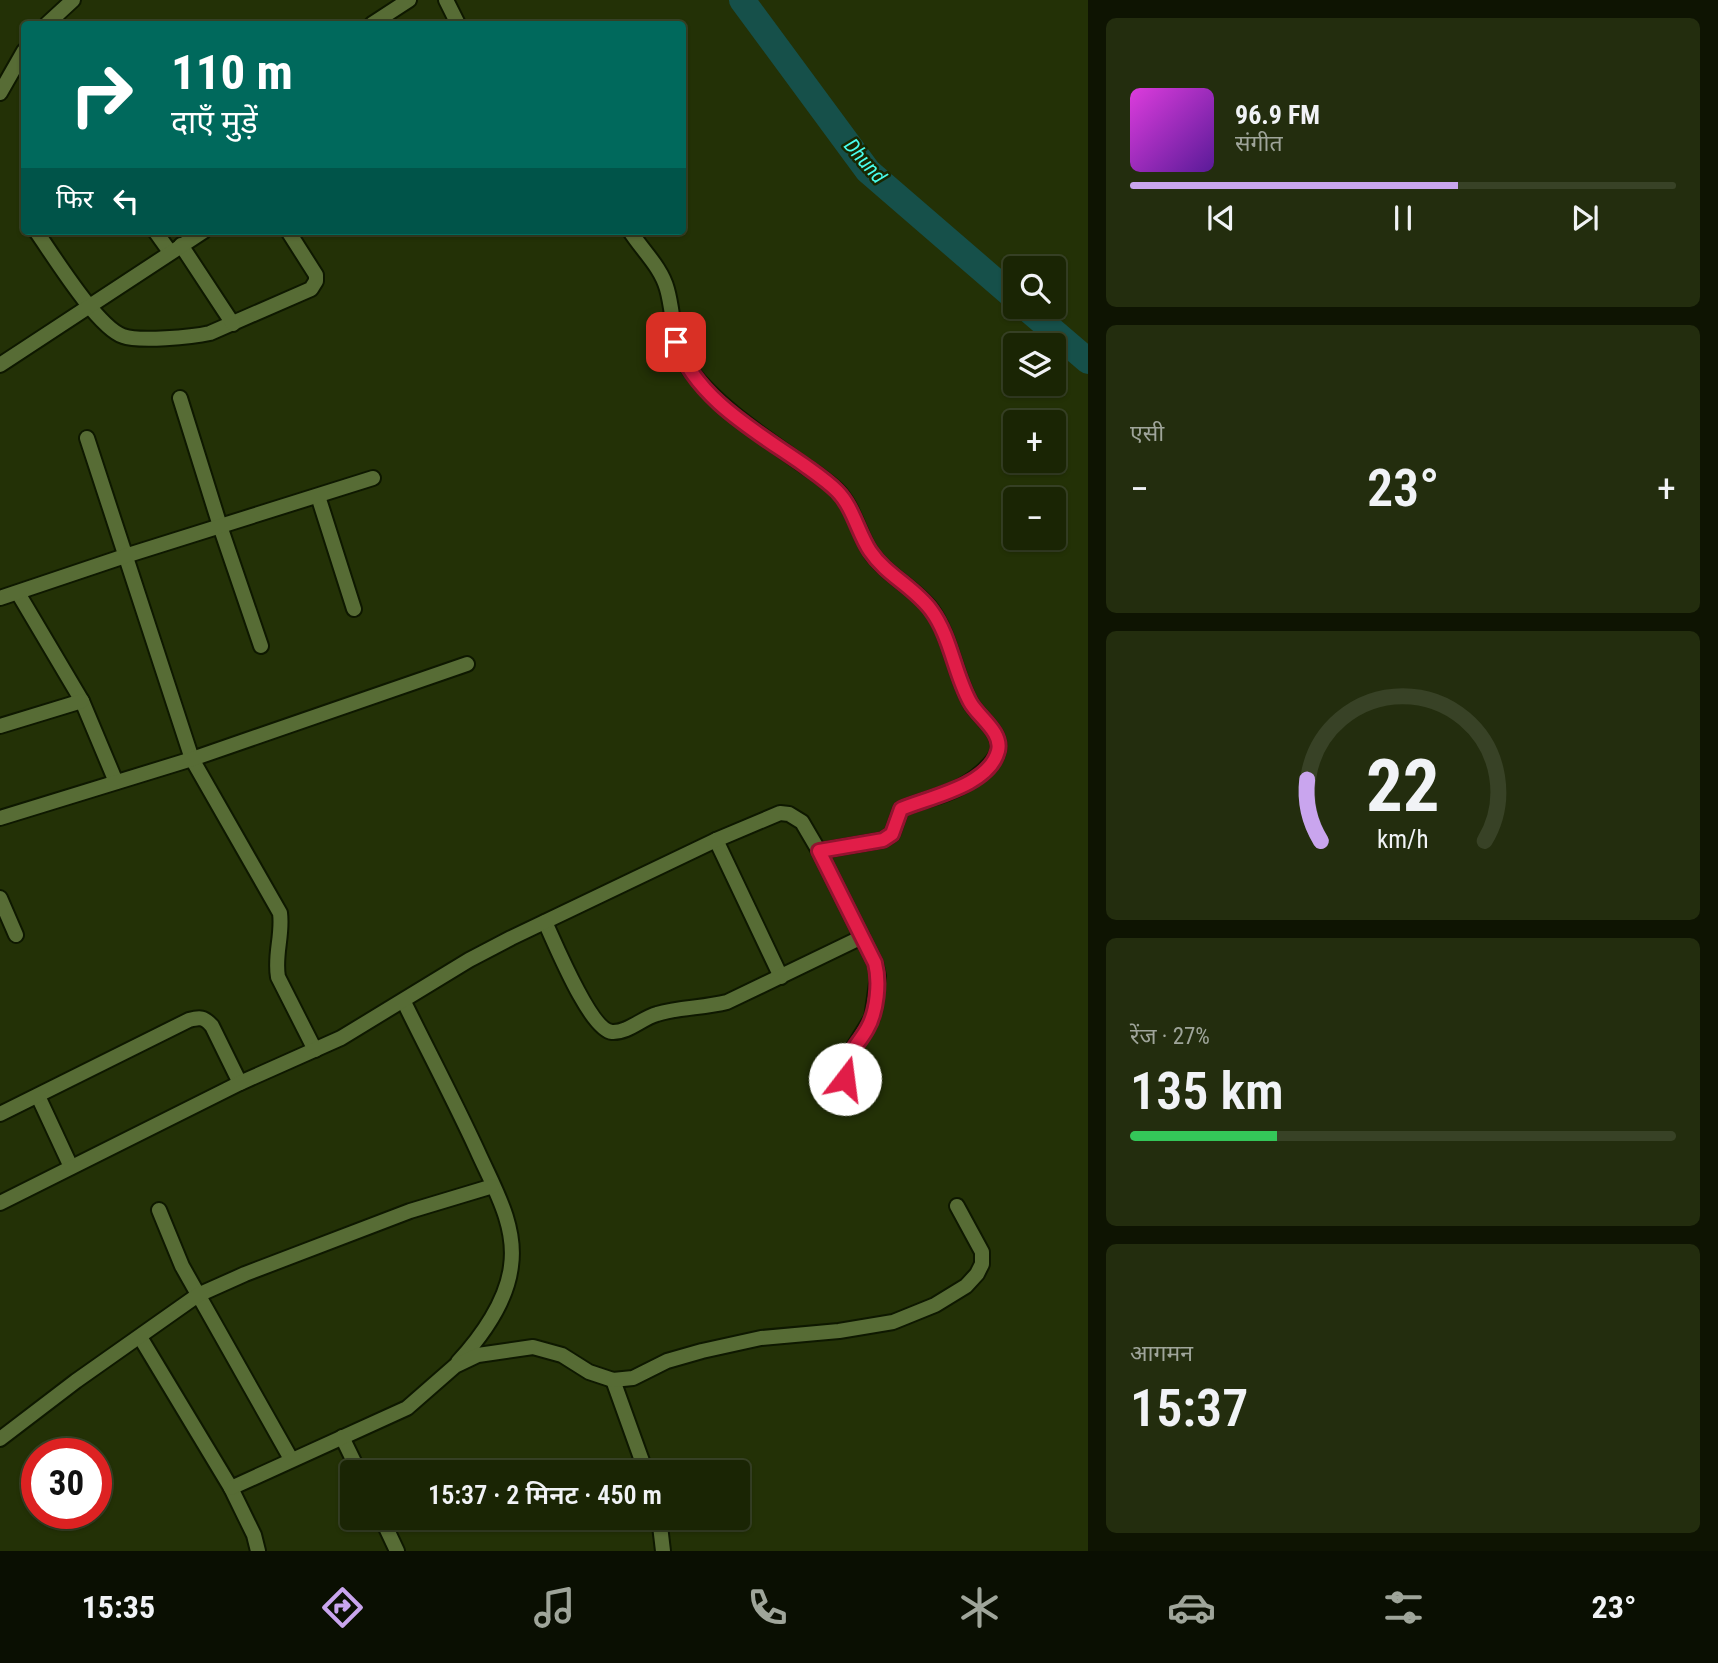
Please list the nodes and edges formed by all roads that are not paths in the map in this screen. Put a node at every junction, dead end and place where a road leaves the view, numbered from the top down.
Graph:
1 (73, 0) edge
2 (409, 0) edge
3 (446, 0) edge
4 (50, 21) edge
5 (377, 21) edge
6 (456, 21) edge
7 (21, 56) edge
8 (0, 93) edge
9 (39, 235) edge
10 (159, 235) edge
11 (198, 235) edge
12 (291, 235) edge
13 (633, 235) edge
14 (175, 249) junction
15 (90, 306) junction
16 (233, 324) junction
17 (0, 364) edge
18 (180, 398) dead end
19 (86, 438) dead end
20 (373, 478) dead end
21 (318, 496) junction
22 (220, 526) junction
23 (125, 556) junction
24 (18, 593) junction
25 (0, 598) edge
26 (354, 608) dead end
27 (261, 646) dead end
28 (467, 664) dead end
29 (82, 701) junction
30 (0, 726) edge
31 (192, 759) junction
32 (117, 782) junction
33 (0, 818) edge
34 (716, 840) junction
35 (819, 851) junction
36 (0, 898) edge
37 (545, 922) junction
38 (16, 935) dead end
39 (862, 937) junction
40 (781, 977) junction
41 (404, 1002) junction
42 (315, 1050) junction
43 (240, 1083) junction
44 (38, 1096) junction
45 (853, 1100) dead end
46 (0, 1114) edge
47 (71, 1167) junction
48 (493, 1186) junction
49 (0, 1203) edge
50 (957, 1206) dead end
51 (159, 1210) dead end
52 (198, 1295) junction
53 (140, 1337) junction
54 (455, 1366) junction
55 (613, 1380) junction
56 (342, 1437) junction
57 (0, 1439) edge
58 (291, 1460) junction
59 (353, 1460) edge
60 (642, 1460) edge
61 (231, 1488) junction
62 (387, 1530) edge
63 (661, 1530) edge
64 (258, 1551) edge
65 (397, 1551) edge
66 (663, 1551) edge

1 - 4 street
2 - 5 street
3 - 6 street
7 - 8 street
9 - 15 street
10 - 14 street
11 - 14 street
12 - 16 street
13 - 35 street
14 - 15 street
14 - 16 street
15 - 16 street
15 - 17 street
18 - 22 street
19 - 23 street
20 - 21 street
21 - 22 street
21 - 26 street
22 - 23 street
22 - 27 street
23 - 24 street
23 - 31 street
24 - 25 street
24 - 29 street
28 - 31 street
29 - 30 street
29 - 32 street
31 - 32 street
31 - 42 street
32 - 33 street
34 - 35 street
34 - 37 street
34 - 40 street
35 - 39 street
36 - 38 street
37 - 40 street
37 - 41 street
39 - 40 street
39 - 45 street
41 - 42 street
41 - 48 street
42 - 43 street
43 - 44 street
43 - 47 street
44 - 46 street
44 - 47 street
47 - 49 street
48 - 52 street
48 - 54 street
50 - 55 street
51 - 52 street
52 - 53 street
52 - 58 street
53 - 57 street
53 - 61 street
54 - 55 street
54 - 56 street
55 - 60 street
56 - 58 street
56 - 59 street
58 - 61 street
61 - 64 street
62 - 65 street
63 - 66 street

